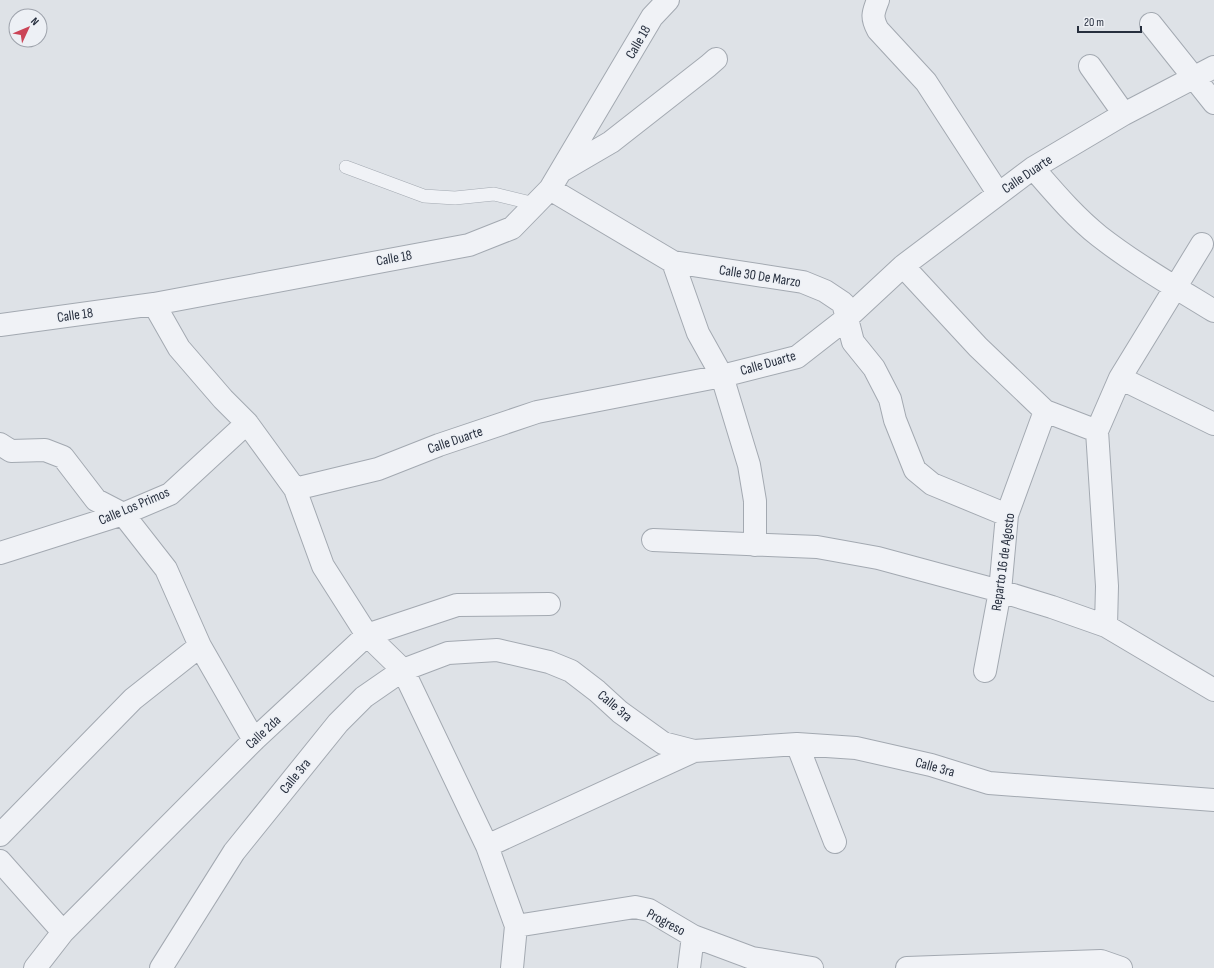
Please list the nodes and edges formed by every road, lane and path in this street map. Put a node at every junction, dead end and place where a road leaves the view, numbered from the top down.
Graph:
1 (668, 0) edge
2 (878, 0) edge
3 (1151, 24) dead end
4 (716, 58) dead end
5 (1090, 66) dead end
6 (1214, 67) edge
7 (1194, 77) junction
8 (1214, 103) edge
9 (1124, 114) junction
10 (346, 167) dead end
11 (1033, 168) junction
12 (562, 170) junction
13 (550, 189) junction
14 (998, 193) junction
15 (535, 204) junction
16 (1202, 244) dead end
17 (673, 262) junction
18 (902, 266) junction
19 (1175, 288) junction
20 (154, 304) junction
21 (1214, 311) edge
22 (847, 318) junction
23 (0, 325) edge
24 (722, 376) junction
25 (1120, 378) junction
26 (1045, 411) junction
27 (247, 423) junction
28 (1214, 424) edge
29 (1097, 431) junction
30 (0, 444) edge
31 (295, 489) junction
32 (123, 514) junction
33 (1007, 515) junction
34 (653, 540) dead end
35 (755, 545) junction
36 (0, 552) edge
37 (1000, 591) junction
38 (549, 604) dead end
39 (1106, 626) junction
40 (367, 635) junction
41 (200, 646) junction
42 (403, 670) junction
43 (985, 671) dead end
44 (1214, 690) edge
45 (254, 740) junction
46 (797, 744) junction
47 (694, 751) junction
48 (1214, 800) edge
49 (0, 835) edge
50 (835, 842) dead end
51 (487, 846) junction
52 (0, 861) edge
53 (516, 926) junction
54 (63, 932) junction
55 (692, 936) junction
56 (1026, 966) edge
57 (35, 968) edge
58 (161, 968) edge
59 (512, 968) edge
60 (689, 968) edge
61 (812, 968) edge
62 (907, 968) edge
63 (1121, 968) edge

1 - 12 street, Calle 18
2 - 14 street
3 - 7 street
4 - 12 street
5 - 9 street
6 - 7 street, Calle Duarte
7 - 8 street
7 - 9 street, Calle Duarte
9 - 11 street, Calle Duarte
10 - 15 lane
11 - 14 street, Calle Duarte
11 - 19 street
12 - 13 street, Calle 18
13 - 15 street, Calle 18
13 - 17 street, Calle 30 De Marzo
14 - 18 street, Calle Duarte
15 - 20 street, Calle 18
16 - 19 street
17 - 22 street, Calle 30 De Marzo
17 - 24 street
18 - 22 street, Calle Duarte
18 - 26 street
19 - 21 street
19 - 25 street
20 - 23 street, Calle 18
20 - 27 street
22 - 24 street, Calle Duarte
22 - 33 street, Calle 30 De Marzo
24 - 31 street, Calle Duarte
24 - 35 street
25 - 28 street
25 - 29 street
26 - 29 street
26 - 33 street, Reparto 16 de Agosto
27 - 31 street
27 - 32 street, Calle Los Primos
29 - 39 street
30 - 32 street
31 - 40 street
32 - 36 street, Calle Los Primos
32 - 41 street
33 - 37 street, Reparto 16 de Agosto
34 - 35 street
35 - 37 street
37 - 39 street
37 - 43 street, Reparto 16 de Agosto
38 - 40 street, Calle 2da
39 - 44 street
40 - 42 street
40 - 45 street, Calle 2da
41 - 45 street
41 - 49 street
42 - 47 street, Calle 3ra
42 - 51 street
42 - 58 street, Calle 3ra
45 - 54 street, Calle 2da
46 - 47 street, Calle 3ra
46 - 48 street, Calle 3ra
46 - 50 street
47 - 51 street
51 - 53 street
52 - 54 street
53 - 55 street, Progreso
53 - 59 street
54 - 57 street, Calle 2da
55 - 60 street
55 - 61 street, Progreso
56 - 62 street
56 - 63 street

